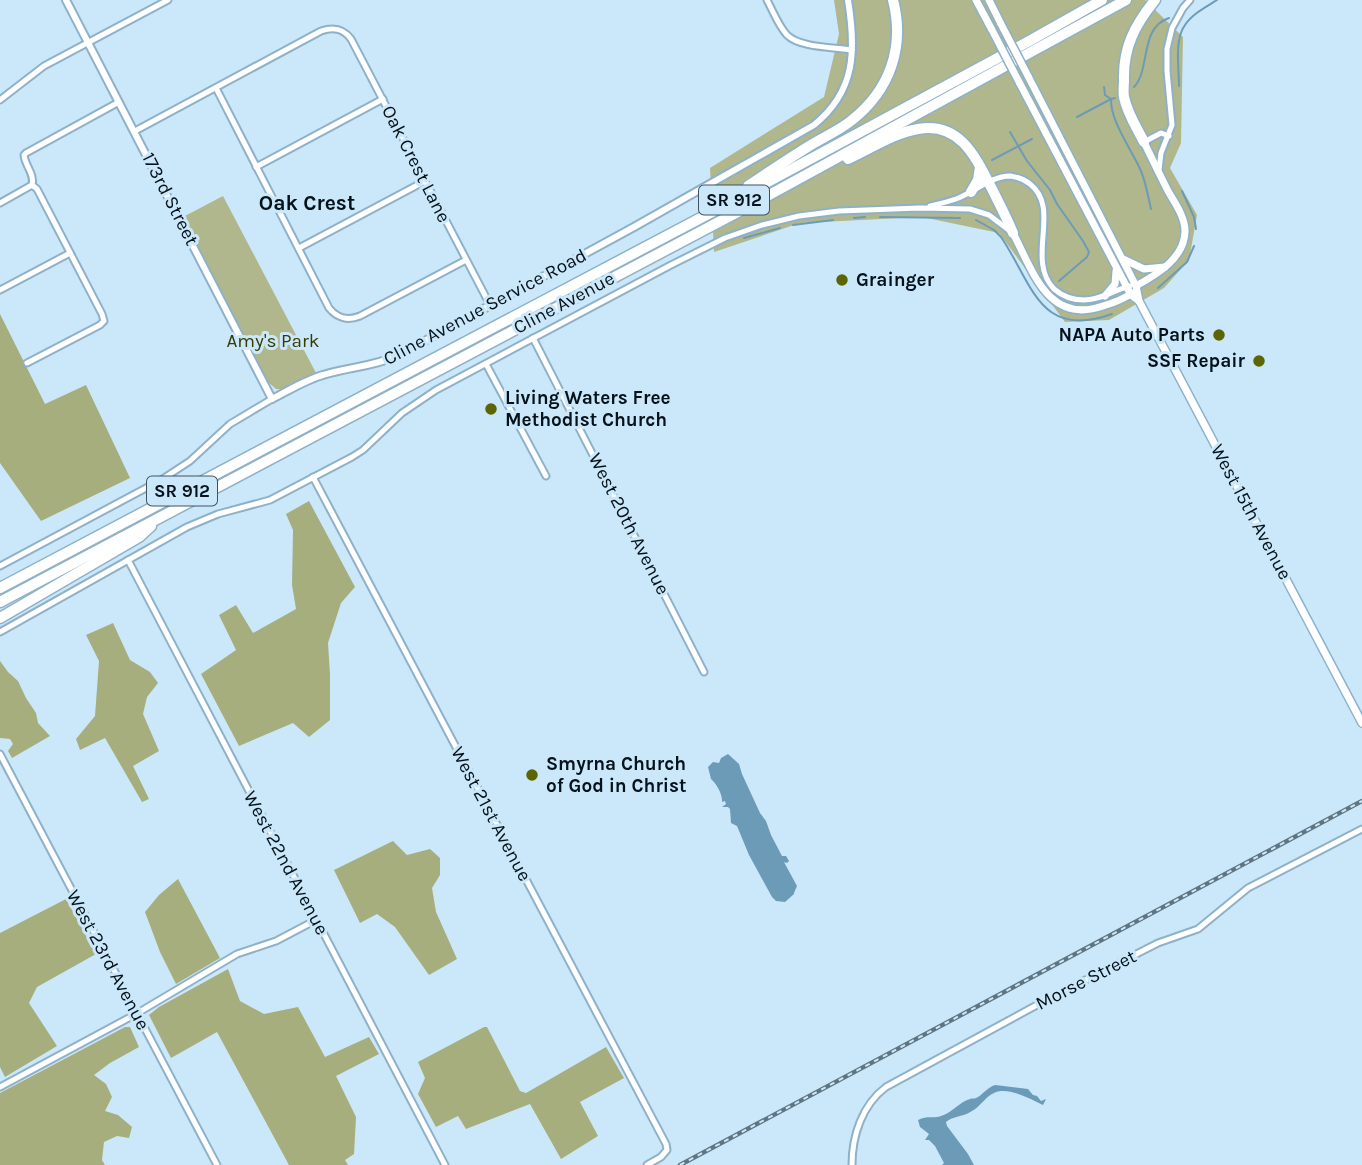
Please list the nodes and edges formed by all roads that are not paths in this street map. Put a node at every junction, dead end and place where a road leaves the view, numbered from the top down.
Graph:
1 (66, 0) edge
2 (168, 0) edge
3 (768, 0) edge
4 (848, 0) edge
5 (893, 0) edge
6 (976, 0) edge
7 (989, 0) edge
8 (1102, 0) edge
9 (1126, 0) edge
10 (1155, 0) edge
11 (1190, 0) edge
12 (88, 43) junction
13 (852, 50) junction
14 (216, 88) junction
15 (383, 99) junction
16 (0, 100) edge
17 (119, 102) junction
18 (135, 131) junction
19 (1169, 136) junction
20 (1144, 142) junction
21 (981, 166) junction
22 (256, 167) junction
23 (1159, 173) junction
24 (425, 181) junction
25 (989, 183) junction
26 (32, 185) junction
27 (971, 192) junction
28 (0, 203) edge
29 (749, 206) junction
30 (919, 208) junction
31 (714, 211) junction
32 (1013, 233) junction
33 (299, 248) junction
34 (70, 253) junction
35 (1122, 259) junction
36 (466, 260) junction
37 (1116, 266) junction
38 (1165, 267) junction
39 (1127, 286) junction
40 (1136, 286) junction
41 (0, 290) edge
42 (1131, 295) junction
43 (1105, 296) junction
44 (1139, 301) junction
45 (490, 305) junction
46 (534, 338) junction
47 (27, 363) dead end
48 (486, 363) junction
49 (272, 400) junction
50 (546, 476) dead end
51 (313, 477) junction
52 (162, 516) junction
53 (128, 560) junction
54 (0, 566) edge
55 (0, 588) edge
56 (0, 602) edge
57 (0, 618) edge
58 (0, 632) edge
59 (704, 673) dead end
60 (1362, 723) edge
61 (0, 754) edge
62 (1362, 829) edge
63 (316, 920) junction
64 (136, 1014) junction
65 (0, 1087) edge
66 (217, 1165) edge
67 (445, 1165) edge
68 (647, 1165) edge
69 (852, 1165) edge

1 - 12 street, 173rd Street
2 - 12 street
3 - 13 street
4 - 13 street, Cline Avenue Service Road
5 - 31 highway
6 - 37 main road, West 15th Avenue, bridge
7 - 35 main road, West 15th Avenue, bridge
8 - 31 highway, Cline Avenue / SR 912
9 - 29 highway, Cline Avenue / SR 912
10 - 20 highway
11 - 19 street
12 - 16 street
12 - 17 street, 173rd Street
13 - 45 street, Cline Avenue Service Road
14 - 15 street, Oak Crest Lane
14 - 18 street
14 - 22 street
15 - 22 street
15 - 24 street, Oak Crest Lane
17 - 18 street, 173rd Street
17 - 26 street
18 - 49 street, 173rd Street
19 - 20 street
19 - 23 street
20 - 23 main road
21 - 25 highway
21 - 27 highway
21 - 29 highway
22 - 33 street
23 - 38 main road
24 - 33 street
24 - 36 street, Oak Crest Lane
25 - 27 street, Cline Avenue
25 - 32 highway
25 - 43 street, Cline Avenue
26 - 28 street
26 - 34 street
27 - 30 street, Cline Avenue
29 - 52 highway, Cline Avenue / SR 912
30 - 32 street, Cline Avenue
30 - 46 street, Cline Avenue
31 - 55 highway, Cline Avenue / SR 912
32 - 42 main road, Cline Avenue
33 - 36 street
34 - 41 street
34 - 47 street
35 - 38 main road
35 - 40 main road, West 15th Avenue
36 - 45 street, Oak Crest Lane
37 - 39 main road, West 15th Avenue
37 - 43 main road
38 - 40 main road
39 - 40 street, Cline Avenue
39 - 42 main road, West 15th Avenue
39 - 43 street, Cline Avenue
40 - 42 main road
40 - 44 main road, West 15th Avenue
42 - 44 main road, West 15th Avenue
44 - 60 main road, West 15th Avenue
45 - 49 street, Cline Avenue Service Road
46 - 48 street, Cline Avenue
46 - 59 street, West 20th Avenue
48 - 50 street
48 - 51 street, Cline Avenue
49 - 54 street, Cline Avenue Service Road
51 - 53 street, Cline Avenue
51 - 68 street, West 21st Avenue
52 - 56 highway, Cline Avenue / SR 912
52 - 57 highway
53 - 58 street, Cline Avenue
53 - 63 street, West 22nd Avenue
61 - 64 street, West 23rd Avenue
62 - 69 street, Morse Street
63 - 64 street
63 - 67 street, West 22nd Avenue
64 - 65 street
64 - 66 street, West 23rd Avenue

